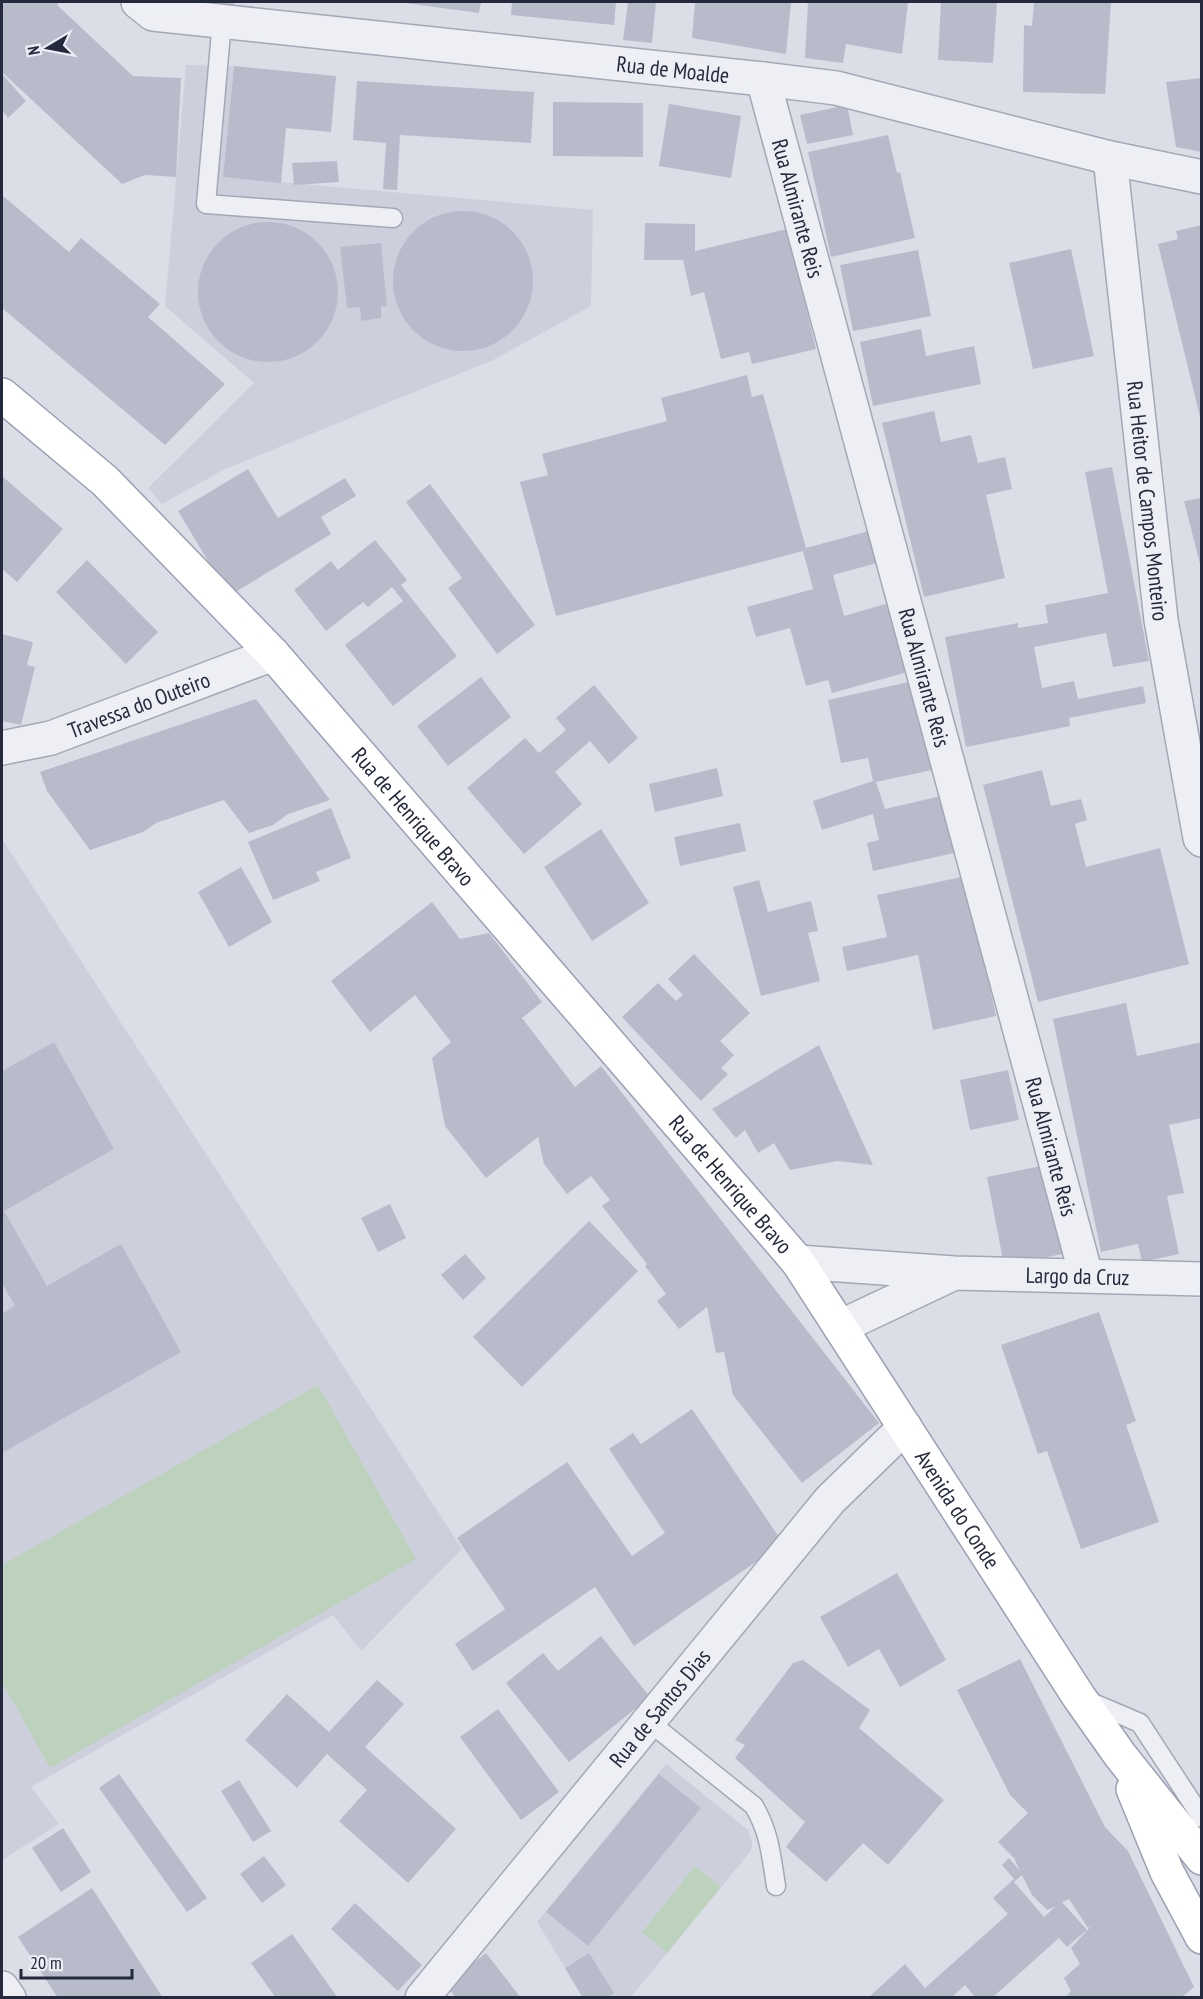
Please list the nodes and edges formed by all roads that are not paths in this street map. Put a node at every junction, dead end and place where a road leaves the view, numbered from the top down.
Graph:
1 (149, 6) edge
2 (222, 21) junction
3 (763, 79) junction
4 (1110, 158) junction
5 (1202, 177) edge
6 (393, 218) dead end
7 (2, 395) edge
8 (273, 654) junction
9 (2, 748) edge
10 (1202, 840) edge
11 (798, 1262) junction
12 (954, 1273) junction
13 (1086, 1275) junction
14 (1202, 1279) edge
15 (840, 1327) junction
16 (905, 1428) junction
17 (1079, 1697) junction
18 (648, 1721) junction
19 (1120, 1755) junction
20 (1202, 1818) edge
21 (1202, 1858) edge
22 (1167, 1872) junction
23 (776, 1886) dead end
24 (1202, 1911) edge
25 (1202, 1937) edge
26 (2, 1988) edge
27 (9, 1998) edge
28 (422, 1998) edge

1 - 2 street, Rua de Moalde
2 - 3 street, Rua de Moalde
2 - 6 lane
3 - 4 street, Rua de Moalde
3 - 13 street, Rua Almirante Reis
4 - 5 street, Rua de Moalde
4 - 10 street, Rua Heitor de Campos Monteiro
7 - 8 main road, Rua de Henrique Bravo
8 - 9 street, Travessa do Outeiro
8 - 11 main road, Rua de Henrique Bravo
11 - 12 street, Largo da Cruz
11 - 15 main road, Avenida do Conde
12 - 13 street, Largo da Cruz
12 - 15 street, Largo da Cruz
13 - 14 street, Largo da Cruz
15 - 16 main road, Avenida do Conde
16 - 17 main road, Avenida do Conde
16 - 18 street, Rua de Santos Dias
17 - 19 main road, Avenida do Conde
17 - 20 lane
18 - 23 lane
18 - 28 street, Rua de Santos Dias
19 - 21 main road, Avenida do Conde
19 - 22 main road, Avenida do Conde
22 - 24 street, Avenida do Conde
22 - 25 main road, Avenida do Conde
26 - 27 street

